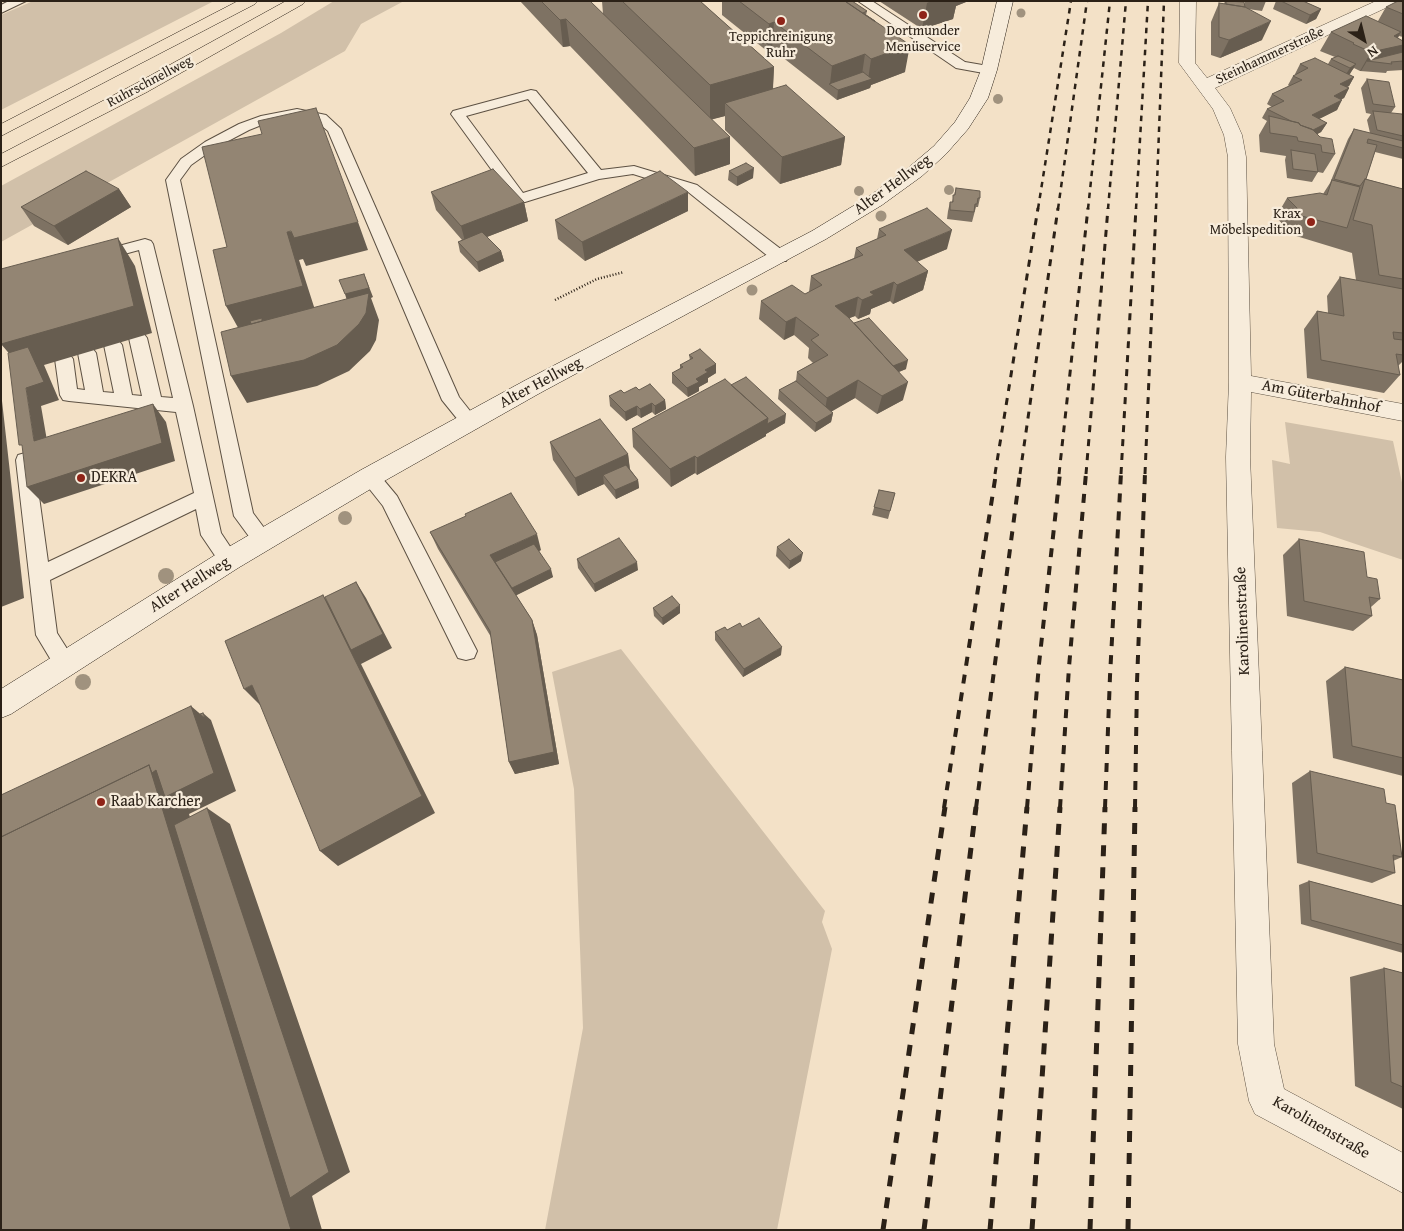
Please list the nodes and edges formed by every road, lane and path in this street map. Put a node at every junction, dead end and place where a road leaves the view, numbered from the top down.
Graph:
1 (20, 1) edge
2 (250, 1) edge
3 (298, 1) edge
4 (864, 1) edge
5 (1005, 1) edge
6 (1188, 1) edge
7 (1389, 1) edge
8 (1, 9) edge
9 (988, 70) junction
10 (1205, 86) junction
11 (1, 131) edge
12 (1, 161) edge
13 (597, 175) junction
14 (780, 257) junction
15 (121, 270) edge
16 (624, 272) dead end
17 (555, 300) dead end
18 (138, 338) dead end
19 (113, 345) dead end
20 (87, 353) dead end
21 (64, 360) dead end
22 (1240, 382) junction
23 (95, 397) junction
24 (124, 400) junction
25 (153, 403) junction
26 (184, 406) junction
27 (1403, 413) edge
28 (469, 421) junction
29 (23, 443) edge
30 (370, 477) junction
31 (204, 497) junction
32 (262, 540) junction
33 (229, 560) junction
34 (39, 576) junction
35 (466, 650) dead end
36 (65, 663) junction
37 (1, 705) edge
38 (1403, 1174) edge

1 - 8 lane
2 - 11 highway, Ruhrschnellweg
3 - 12 highway, Ruhrschnellweg
4 - 9 lane
5 - 9 street, Alter Hellweg
6 - 10 street, Karolinenstraße
7 - 10 street, Steinhammerstraße
9 - 14 street, Alter Hellweg
10 - 22 street, Karolinenstraße
13 - 13 lane
13 - 14 lane
14 - 28 street, Alter Hellweg
15 - 26 lane
16 - 17 path
18 - 25 lane
19 - 24 lane
20 - 23 lane
21 - 23 lane
22 - 27 street, Am Güterbahnhof
22 - 38 street, Karolinenstraße
23 - 24 lane
24 - 25 lane
25 - 26 lane
26 - 31 lane
28 - 30 street, Alter Hellweg
28 - 32 lane
29 - 34 lane
30 - 32 street, Alter Hellweg
30 - 35 lane
31 - 33 lane
31 - 34 lane
32 - 33 street, Alter Hellweg
33 - 36 street, Alter Hellweg
34 - 36 lane
36 - 37 street, Alter Hellweg

